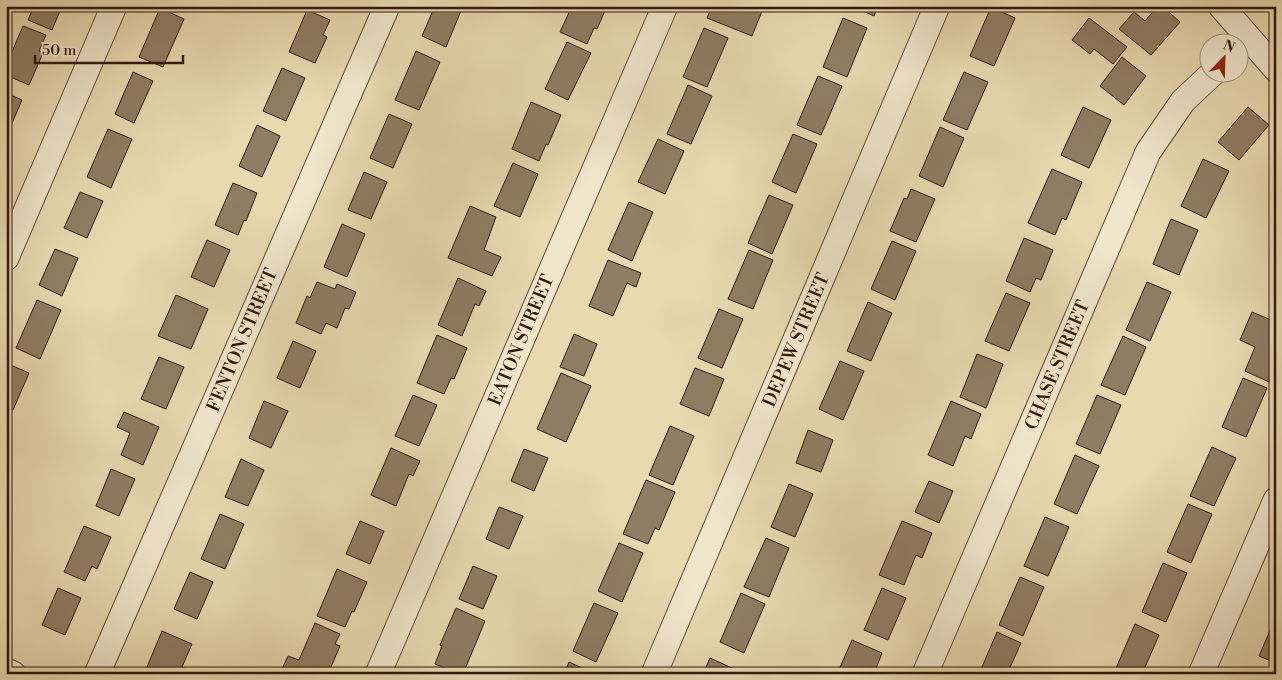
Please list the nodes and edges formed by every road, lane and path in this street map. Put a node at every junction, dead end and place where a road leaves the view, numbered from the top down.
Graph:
1 (114, 6) edge
2 (387, 6) edge
3 (665, 6) edge
4 (937, 6) edge
5 (1221, 6) edge
6 (1237, 32) edge
7 (1250, 49) edge
8 (1276, 69) edge
9 (1203, 82) edge
10 (6, 258) edge
11 (1276, 500) edge
12 (6, 671) edge
13 (13, 674) edge
14 (97, 674) edge
15 (378, 674) edge
16 (654, 674) edge
17 (926, 674) edge
18 (1202, 674) edge

1 - 10 street
2 - 14 street, FENTON STREET
3 - 15 street, EATON STREET
4 - 16 street, DEPEW STREET
5 - 6 street
7 - 8 street
9 - 17 street, CHASE STREET
11 - 18 street
12 - 13 street

